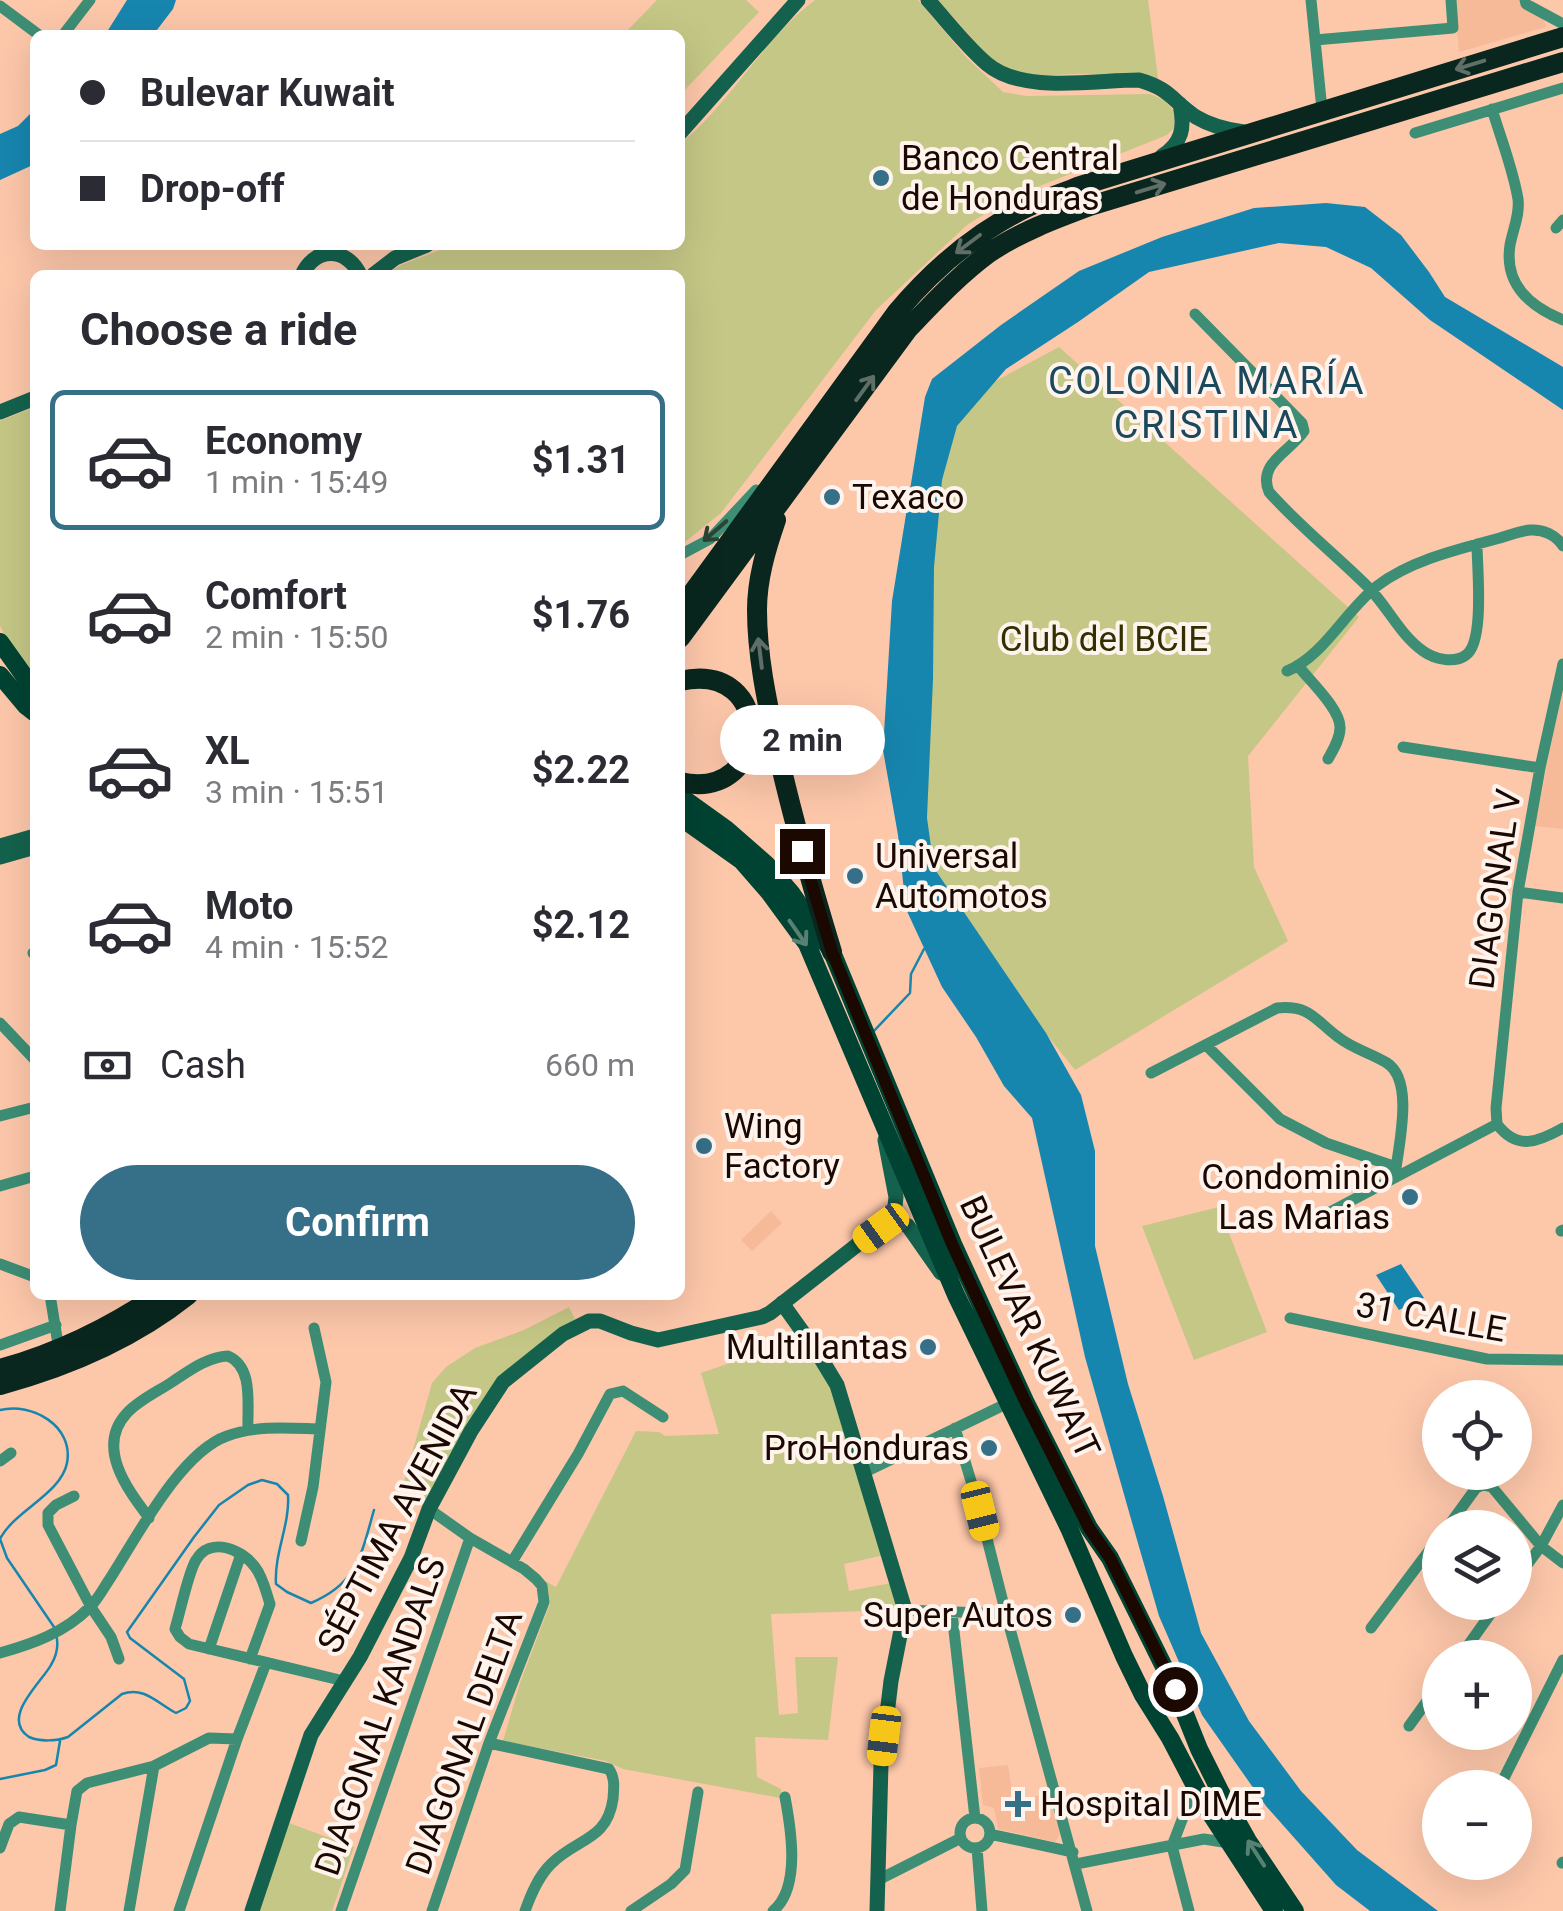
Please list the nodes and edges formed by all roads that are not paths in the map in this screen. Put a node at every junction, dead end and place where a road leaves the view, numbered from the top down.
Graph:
1 (90, 0) edge
2 (798, 0) edge
3 (928, 0) edge
4 (1311, 0) edge
5 (1451, 0) edge
6 (1525, 0) edge
7 (0, 6) edge
8 (1563, 24) edge
9 (32, 30) edge
10 (67, 30) edge
11 (1563, 36) edge
12 (1315, 40) junction
13 (1563, 62) edge
14 (1563, 88) edge
15 (1470, 90) junction
16 (1180, 104) junction
17 (1322, 110) junction
18 (1486, 111) junction
19 (685, 127) edge
20 (1248, 132) junction
21 (1415, 133) dead end
22 (1142, 166) junction
23 (415, 250) edge
24 (347, 258) junction
25 (395, 258) junction
26 (305, 270) edge
27 (358, 270) edge
28 (379, 270) edge
29 (1194, 314) dead end
30 (1563, 320) edge
31 (30, 400) edge
32 (0, 412) edge
33 (794, 451) junction
34 (784, 498) junction
35 (1477, 544) junction
36 (1563, 546) edge
37 (685, 552) edge
38 (1372, 590) junction
39 (685, 596) edge
40 (685, 631) edge
41 (0, 642) edge
42 (1563, 664) edge
43 (0, 675) edge
44 (685, 680) edge
45 (30, 684) edge
46 (30, 709) edge
47 (1403, 747) dead end
48 (1328, 759) dead end
49 (1540, 768) junction
50 (685, 782) edge
51 (685, 800) edge
52 (685, 814) edge
53 (685, 819) edge
54 (699, 828) junction
55 (30, 837) edge
56 (0, 846) edge
57 (30, 848) edge
58 (0, 857) edge
59 (1518, 892) junction
60 (1563, 898) edge
61 (832, 952) junction
62 (0, 1022) edge
63 (852, 1025) junction
64 (1206, 1045) junction
65 (30, 1055) edge
66 (871, 1071) junction
67 (1151, 1074) dead end
68 (30, 1108) edge
69 (0, 1116) edge
70 (882, 1123) junction
71 (1497, 1124) junction
72 (1563, 1128) edge
73 (1395, 1171) junction
74 (30, 1177) edge
75 (0, 1186) edge
76 (1307, 1224) dead end
77 (881, 1228) junction
78 (0, 1264) edge
79 (30, 1275) edge
80 (956, 1295) junction
81 (51, 1300) edge
82 (151, 1300) edge
83 (181, 1300) edge
84 (782, 1303) junction
85 (1290, 1318) dead end
86 (56, 1325) junction
87 (314, 1328) dead end
88 (0, 1345) edge
89 (59, 1350) junction
90 (1563, 1361) edge
91 (1, 1370) edge
92 (1008, 1403) junction
93 (663, 1417) dead end
94 (955, 1428) junction
95 (319, 1429) junction
96 (248, 1430) junction
97 (865, 1472) junction
98 (74, 1496) dead end
99 (1563, 1505) edge
100 (429, 1509) junction
101 (1460, 1510) edge
102 (1511, 1510) edge
103 (149, 1518) junction
104 (1069, 1528) junction
105 (1089, 1528) junction
106 (1532, 1535) edge
107 (470, 1538) junction
108 (300, 1541) dead end
109 (1541, 1546) junction
110 (241, 1554) junction
111 (1532, 1558) edge
112 (1422, 1560) edge
113 (512, 1562) junction
114 (1563, 1563) edge
115 (91, 1607) junction
116 (905, 1610) junction
117 (952, 1613) junction
118 (1006, 1614) junction
119 (1371, 1628) dead end
120 (209, 1649) junction
121 (0, 1654) edge
122 (119, 1659) dead end
123 (250, 1659) junction
124 (1563, 1660) edge
125 (266, 1662) junction
126 (344, 1681) junction
127 (1422, 1707) edge
128 (1408, 1726) dead end
129 (1170, 1738) junction
130 (236, 1740) junction
131 (489, 1743) junction
132 (1198, 1749) junction
133 (154, 1766) junction
134 (1508, 1770) edge
135 (1195, 1786) junction
136 (698, 1792) dead end
137 (785, 1796) dead end
138 (975, 1818) junction
139 (72, 1825) junction
140 (990, 1834) junction
141 (961, 1838) junction
142 (1228, 1843) junction
143 (1172, 1846) junction
144 (0, 1848) edge
145 (977, 1848) junction
146 (1074, 1858) junction
147 (878, 1880) junction
148 (60, 1911) edge
149 (129, 1911) edge
150 (178, 1911) edge
151 (252, 1911) edge
152 (342, 1911) edge
153 (432, 1911) edge
154 (525, 1911) edge
155 (630, 1911) edge
156 (773, 1911) edge
157 (877, 1911) edge
158 (982, 1911) edge
159 (1087, 1911) edge
160 (1189, 1911) edge
161 (1274, 1911) edge
162 (1294, 1911) edge

1 - 10 street
2 - 19 street
3 - 16 street
4 - 12 street
5 - 12 street
6 - 8 street
7 - 9 street
11 -> 17 highway
12 - 17 street
13 - 15 highway
14 - 18 street
15 - 18 street
34 -> 15 highway
16 - 20 street
16 - 22 street
17 - 20 highway
18 - 21 street
18 - 30 street
20 - 22 highway
22 -> 33 highway
23 - 25 street
24 - 25 street
24 - 26 street
24 - 27 street
25 - 28 street
29 - 38 street
31 - 32 street
33 -> 37 street
33 - 39 highway
34 - 40 highway
61 -> 34 highway
35 - 36 street
35 - 38 street
35 - 38 street
38 - 48 street
41 - 45 main road
42 - 49 street, DIAGONAL V
43 - 46 main road
44 - 50 highway
47 - 49 street
49 - 59 street, DIAGONAL V
51 - 61 main road, BULEVAR KUWAIT
52 - 54 main road
53 - 54 main road, BULEVAR KUWAIT
54 -> 63 main road, BULEVAR KUWAIT
55 - 56 street
57 - 58 street
59 - 60 street
59 - 71 street, DIAGONAL V
61 - 63 main road, BULEVAR KUWAIT
62 - 65 street
63 - 66 main road, BULEVAR KUWAIT
64 - 67 street
64 - 73 street
64 - 73 street
66 - 70 main road, BULEVAR KUWAIT
66 - 105 main road, BULEVAR KUWAIT
68 - 69 street
70 - 77 street
70 - 80 main road, BULEVAR KUWAIT
71 - 72 street
71 - 73 street
73 - 76 street
74 - 75 street
77 - 80 street
77 - 84 street, SÉPTIMA AVENIDA
78 - 79 street
80 - 92 main road, BULEVAR KUWAIT
81 - 86 street
82 - 89 highway
83 - 91 highway
84 - 97 street
84 - 100 street, SÉPTIMA AVENIDA
85 - 90 street, 31 CALLE
86 - 88 street
86 - 89 street
87 - 95 street
89 - 91 highway
92 - 94 street
92 - 104 main road, BULEVAR KUWAIT
93 - 113 street, DIAGONAL DELTA
94 - 97 street
94 - 118 street
95 - 96 street
95 - 108 street
96 - 103 street
96 - 103 street
97 - 116 street
98 - 115 street
99 - 109 street
100 - 107 street
100 - 126 street, SÉPTIMA AVENIDA
101 - 102 street
103 - 115 street
104 - 105 main road
104 - 129 main road, BULEVAR KUWAIT
105 - 132 main road, BULEVAR KUWAIT
106 - 109 street
107 - 113 street
107 - 152 street, DIAGONAL KANDALS
109 - 111 street
109 - 114 street
110 - 120 street
110 - 120 street
110 - 123 street
112 - 119 street
113 - 131 street, DIAGONAL DELTA
115 - 121 street
115 - 122 street
116 - 117 street
116 - 147 street
117 - 118 street
117 - 138 street
118 - 146 street
120 - 123 street
123 - 125 street
124 - 134 street
125 - 126 street
125 - 130 street
126 - 151 street, SÉPTIMA AVENIDA
127 - 128 street
129 - 132 main road
129 - 135 main road, BULEVAR KUWAIT
130 - 133 street
130 - 150 street
131 - 153 street, DIAGONAL DELTA
131 - 154 street
162 -> 132 main road, BULEVAR KUWAIT
133 - 139 street
133 - 149 street
135 - 142 main road, BULEVAR KUWAIT
135 - 143 street
136 - 155 street
137 - 156 street
138 - 140 street
138 - 141 street
139 - 144 street
139 - 148 street
140 - 145 street
140 - 146 street
141 - 145 street
141 - 147 street
142 - 143 street
142 - 161 main road, BULEVAR KUWAIT
143 - 146 street
143 - 160 street
145 - 158 street
146 - 159 street
147 - 157 street

